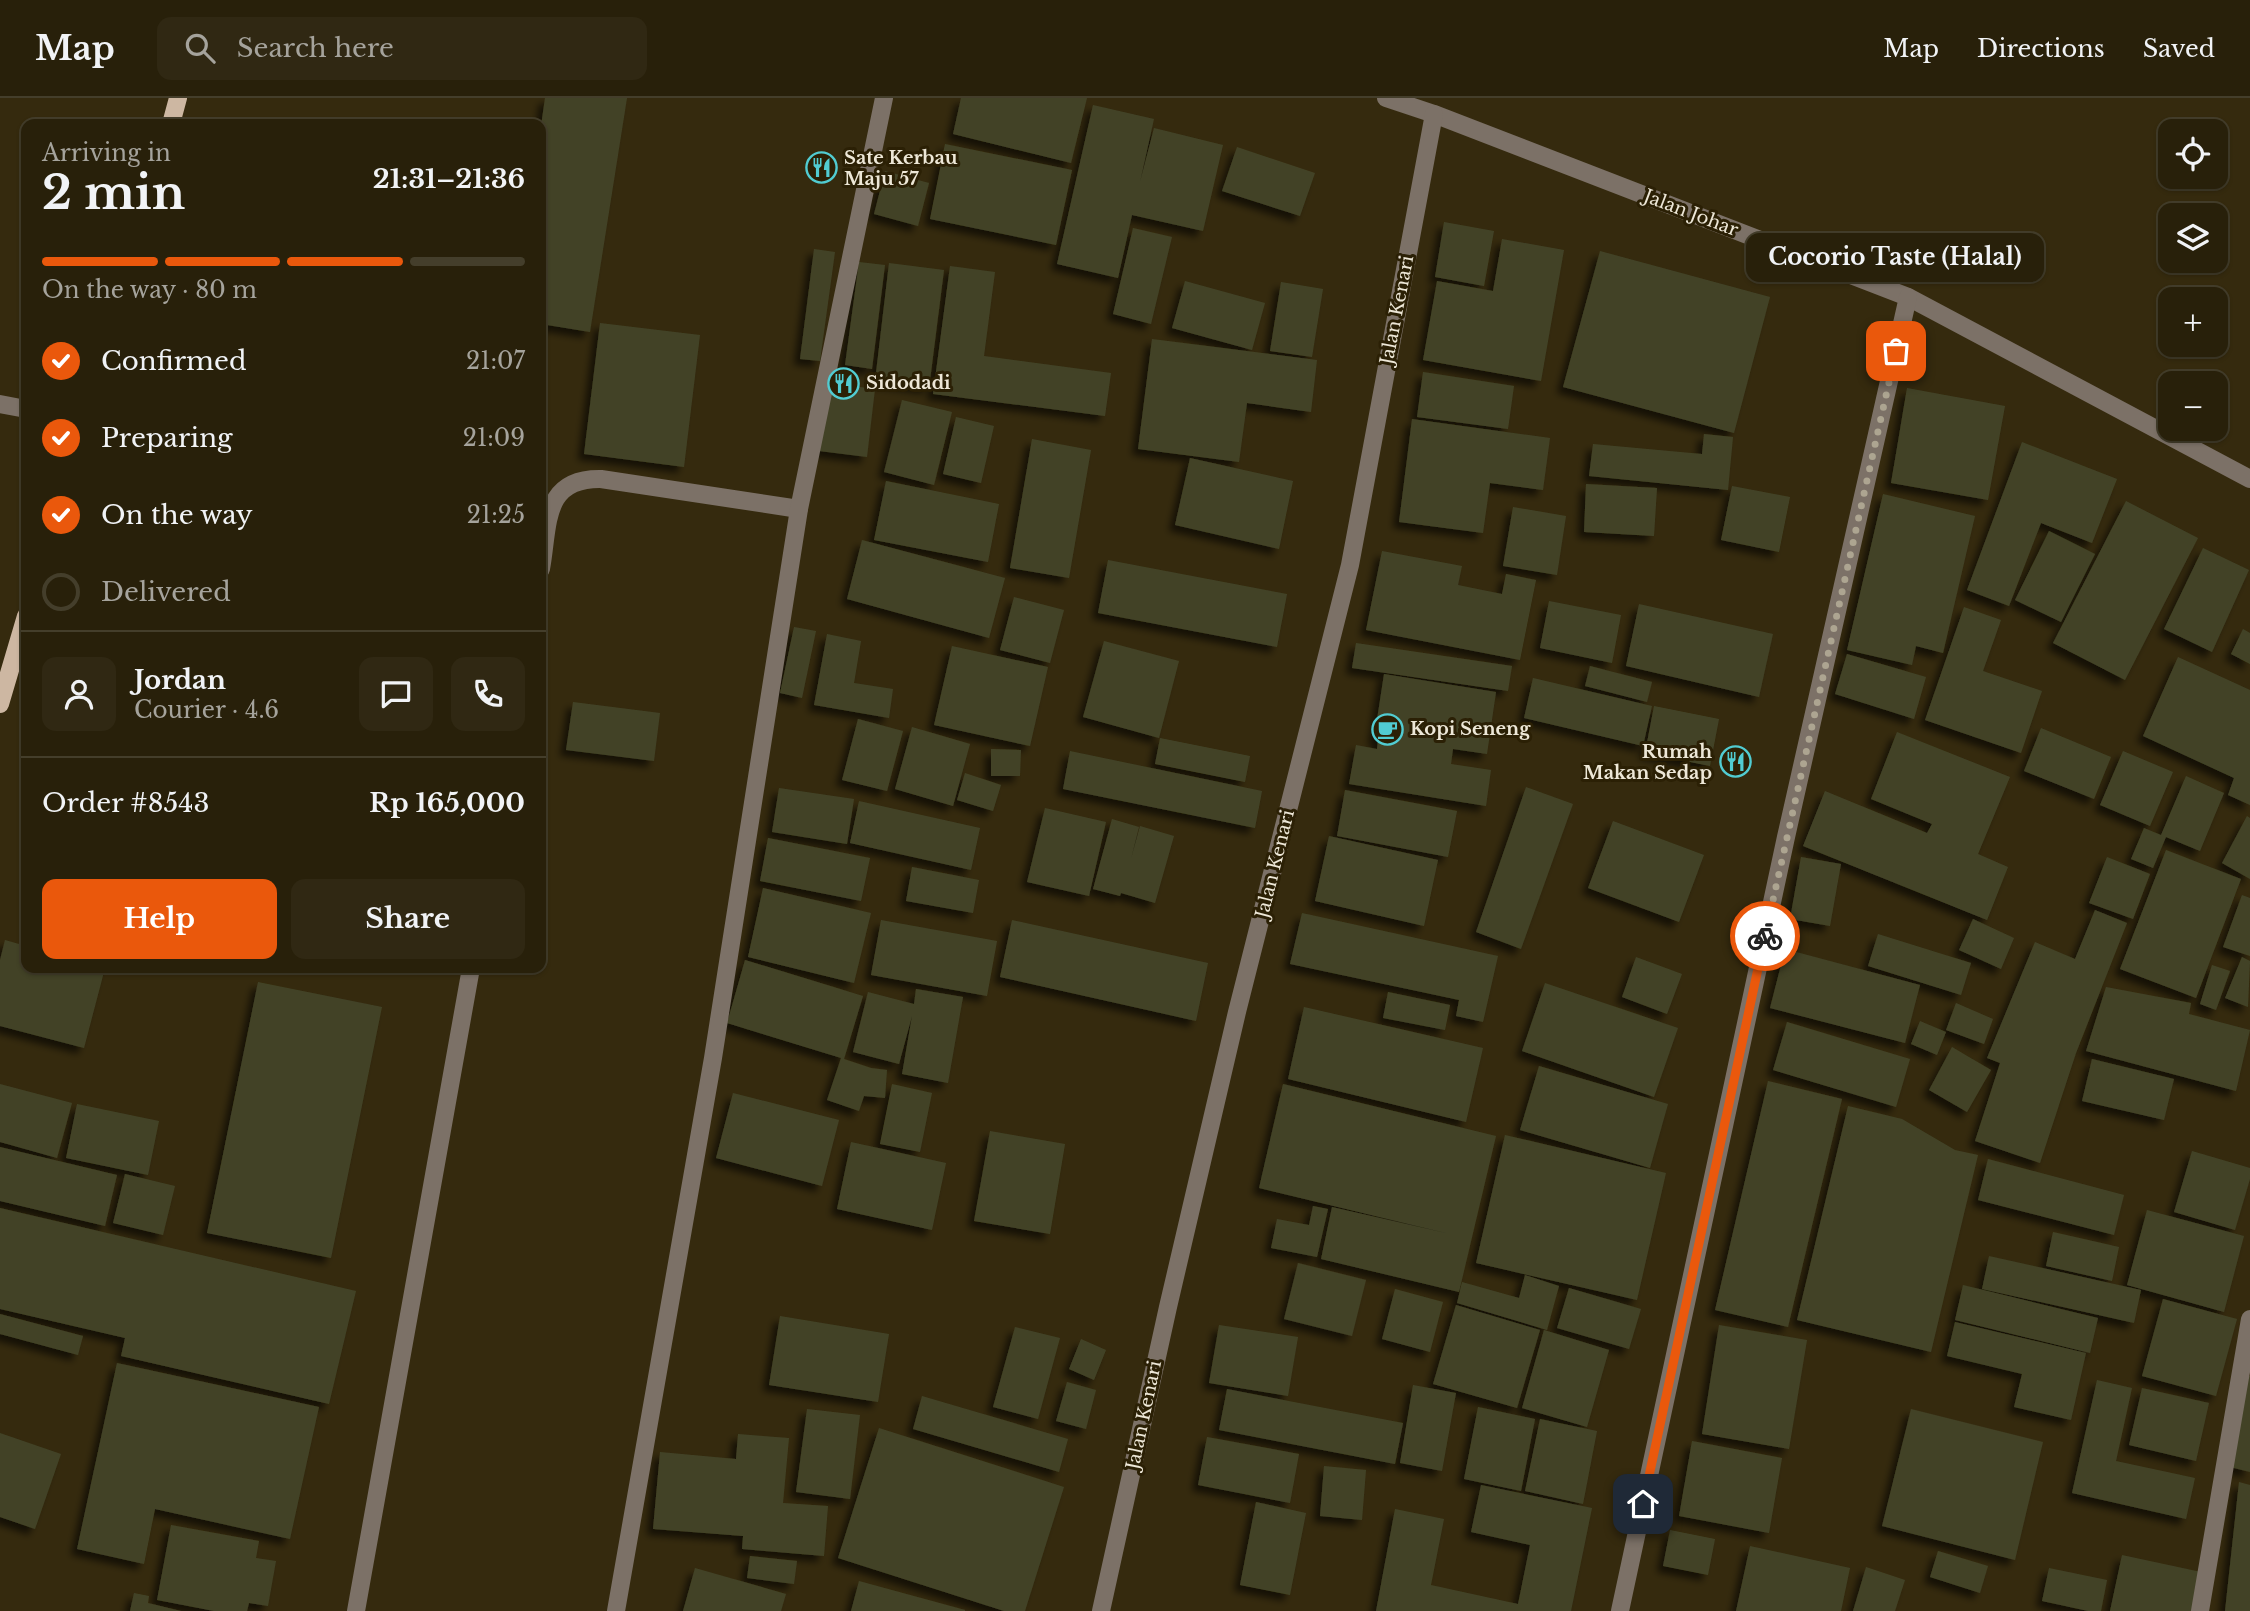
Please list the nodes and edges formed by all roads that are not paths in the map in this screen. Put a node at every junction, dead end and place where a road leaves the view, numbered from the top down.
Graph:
1 (178, 98) edge
2 (884, 98) edge
3 (1386, 98) edge
4 (1434, 114) junction
5 (172, 119) edge
6 (1908, 297) junction
7 (0, 404) edge
8 (21, 408) edge
9 (2250, 479) edge
10 (799, 509) junction
11 (546, 540) edge
12 (21, 633) edge
13 (0, 704) edge
14 (470, 973) edge
15 (2250, 1319) edge
16 (356, 1611) edge
17 (616, 1611) edge
18 (1101, 1611) edge
19 (1620, 1611) edge
20 (2200, 1611) edge

1 - 5 main road
2 - 10 street
3 - 4 street, Jalan Johar
4 - 6 street, Jalan Johar
4 - 18 street, Jalan Kenari
6 - 9 street, Jalan Johar
6 - 19 street
7 - 8 street
10 - 11 street
10 - 17 street
12 - 13 main road
14 - 16 street
15 - 20 street

